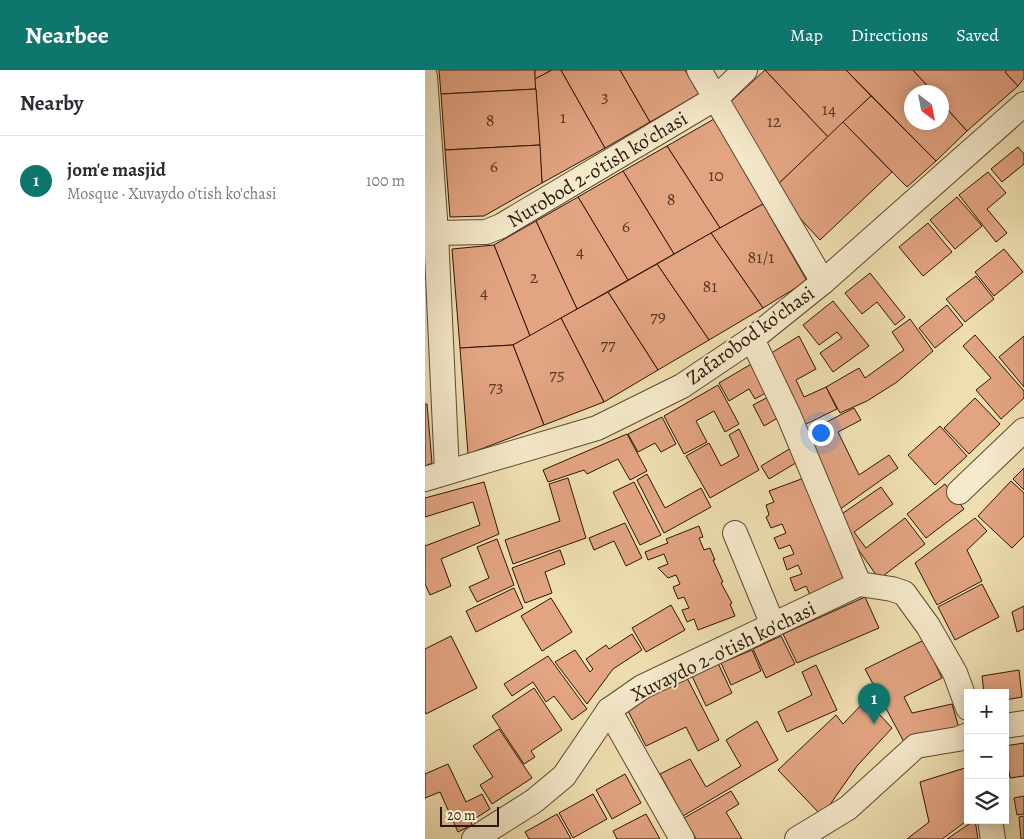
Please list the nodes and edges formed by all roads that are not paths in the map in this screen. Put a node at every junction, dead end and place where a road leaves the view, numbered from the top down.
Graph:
1 (699, 70) edge
2 (745, 70) edge
3 (425, 76) edge
4 (716, 98) junction
5 (1024, 104) edge
6 (436, 233) junction
7 (823, 282) junction
8 (752, 339) junction
9 (1024, 430) edge
10 (436, 475) edge
11 (959, 492) dead end
12 (735, 533) dead end
13 (859, 584) junction
14 (773, 625) junction
15 (964, 697) edge
16 (609, 710) junction
17 (1024, 723) edge
18 (1009, 725) edge
19 (964, 737) edge
20 (990, 824) edge
21 (474, 839) edge
22 (682, 839) edge
23 (797, 839) edge
24 (993, 839) edge

1 - 4 street
2 - 4 street, Nurobod 2-o'tish ko'chasi
3 - 6 street
4 - 6 street, Nurobod 2-o'tish ko'chasi
4 - 7 street
5 - 7 street, Zafarobod ko'chasi
6 - 10 street
7 - 8 street, Zafarobod ko'chasi
8 - 10 street, Zafarobod ko'chasi
8 - 13 street
9 - 11 street
12 - 14 street
13 - 14 street, Xuvaydo 2-o'tish ko'chasi
13 - 15 street
14 - 16 street, Xuvaydo 2-o'tish ko'chasi
16 - 21 street, Xuvaydo 2-o'tish ko'chasi
16 - 22 street
17 - 18 street
19 - 23 street
20 - 24 street

